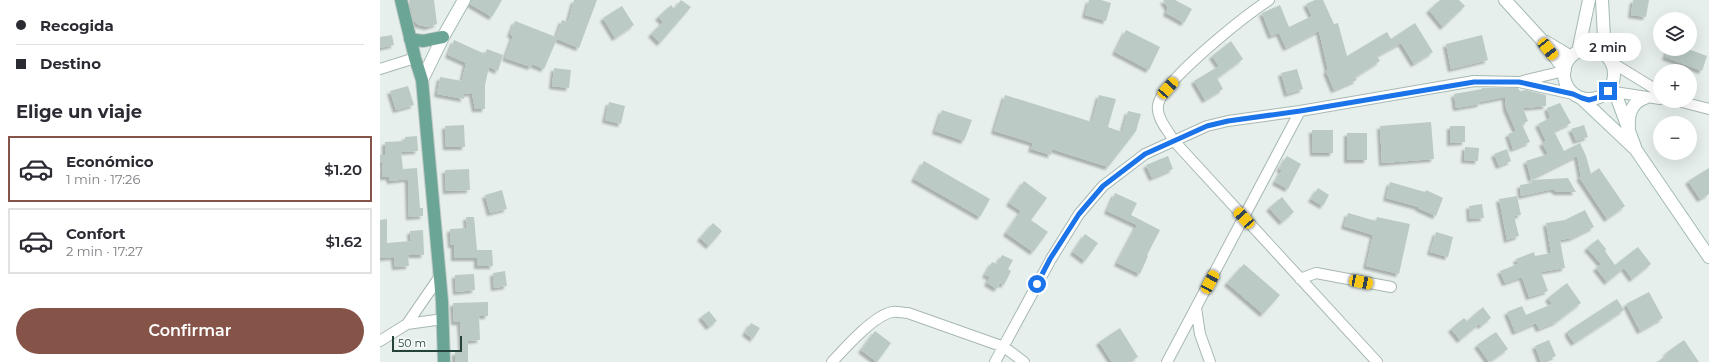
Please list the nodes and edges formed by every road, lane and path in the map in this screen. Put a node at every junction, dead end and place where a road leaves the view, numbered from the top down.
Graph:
1 (401, 0) edge
2 (464, 0) edge
3 (1268, 0) edge
4 (1505, 0) edge
5 (1589, 0) edge
6 (1602, 0) edge
7 (443, 37) junction
8 (1540, 38) junction
9 (410, 39) junction
10 (1575, 54) junction
11 (415, 58) junction
12 (1608, 59) junction
13 (380, 69) edge
14 (1565, 70) junction
15 (422, 80) junction
16 (1519, 82) junction
17 (1653, 88) edge
18 (1608, 91) junction
19 (1577, 96) junction
20 (1645, 98) junction
21 (1653, 99) edge
22 (1697, 106) edge
23 (1709, 109) edge
24 (1300, 111) junction
25 (1629, 130) junction
26 (1174, 140) junction
27 (1636, 150) junction
28 (1244, 218) junction
29 (1709, 257) edge
30 (440, 276) junction
31 (1300, 279) junction
32 (1391, 287) dead end
33 (1196, 308) junction
34 (443, 318) junction
35 (407, 324) junction
36 (380, 341) edge
37 (1004, 347) junction
38 (444, 362) edge
39 (832, 362) edge
40 (995, 362) edge
41 (1024, 362) edge
42 (1167, 362) edge
43 (1210, 362) edge
44 (1377, 362) edge

1 - 9 main road
2 - 7 street
3 - 26 street
4 - 8 street
5 - 10 street
6 - 12 street
7 - 9 main road
7 - 15 street
8 - 10 street
8 - 14 street
9 - 11 main road
10 - 12 street
10 - 14 street
11 - 13 street
11 - 15 main road
12 - 17 street
12 - 18 street
14 - 16 street
14 - 19 street
15 - 30 main road
16 - 19 street
16 - 24 street
18 - 19 street
18 - 20 street
18 - 25 street
19 - 27 street
20 - 21 street
20 - 25 street
22 - 23 street
24 - 26 street
24 - 28 street
25 - 27 street
26 - 28 street
26 - 37 street
27 - 29 street
28 - 31 street
28 - 33 street
30 - 34 main road
30 - 35 street
31 - 32 street
31 - 44 street
33 - 42 street
33 - 43 street
34 - 35 street
34 - 38 main road
35 - 36 street
37 - 39 street
37 - 40 street
37 - 41 street

